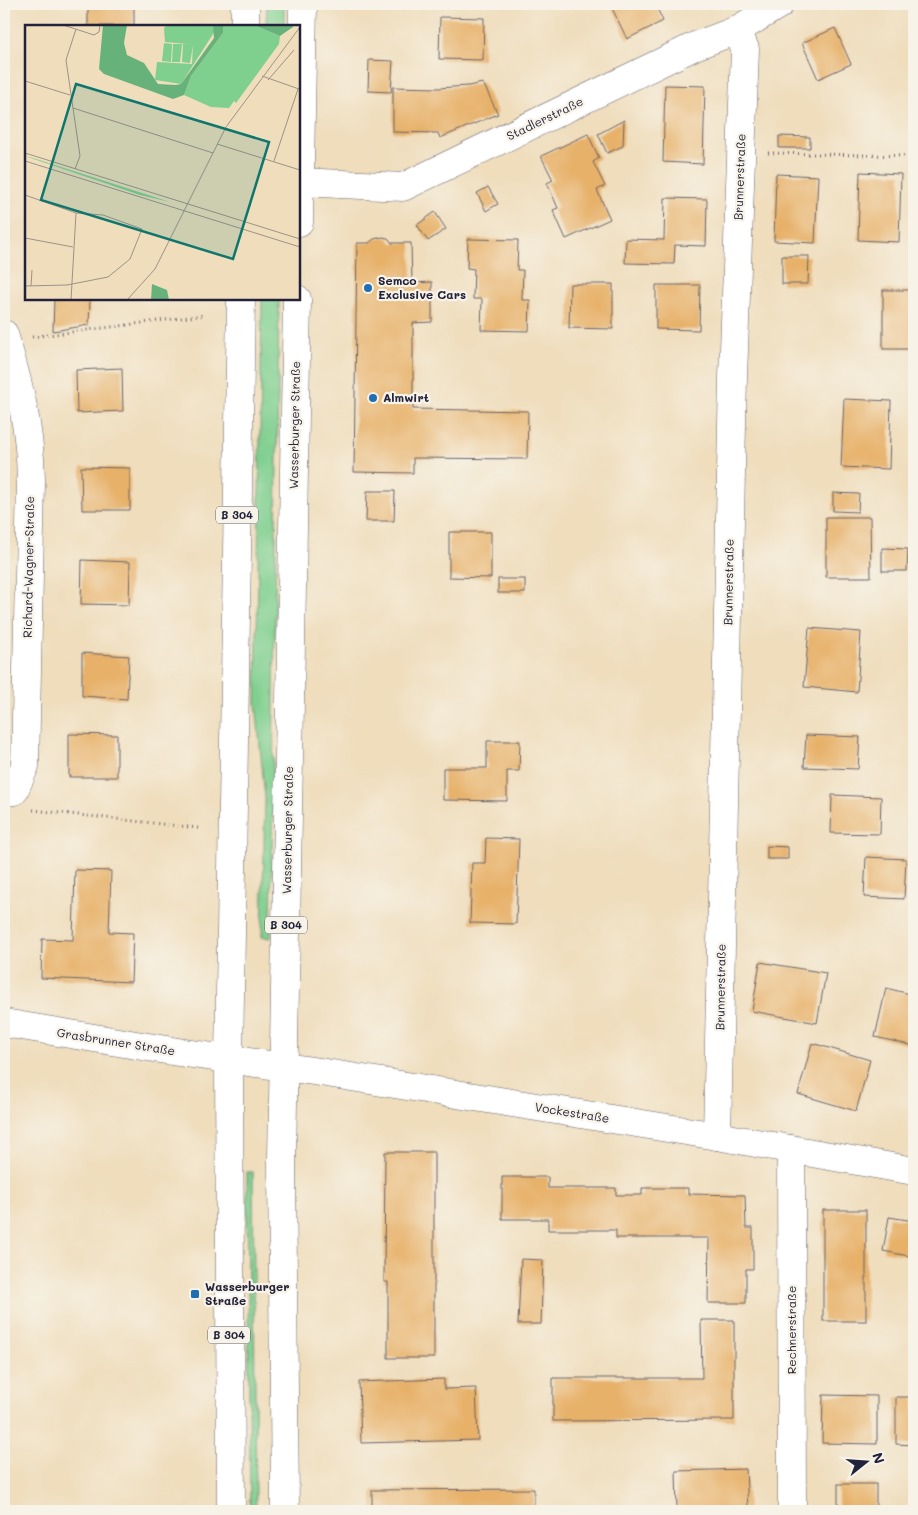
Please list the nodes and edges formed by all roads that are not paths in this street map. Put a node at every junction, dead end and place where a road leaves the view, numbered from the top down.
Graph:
1 (245, 4) edge
2 (303, 4) edge
3 (780, 4) edge
4 (245, 25) edge
5 (737, 30) junction
6 (300, 182) edge
7 (241, 300) edge
8 (297, 300) edge
9 (15, 336) edge
10 (4, 792) edge
11 (4, 1023) edge
12 (229, 1059) junction
13 (283, 1067) junction
14 (717, 1136) junction
15 (791, 1149) junction
16 (914, 1171) edge
17 (231, 1511) edge
18 (285, 1511) edge
19 (792, 1511) edge

1 - 4 main road
2 - 6 main road
3 - 5 main road, Stadlerstraße
5 - 6 main road, Stadlerstraße
5 - 14 main road, Brunnerstraße
7 - 12 main road, B 304
8 - 13 main road, Wasserburger Straße / B 304
9 - 10 main road, Richard-Wagner-Straße
11 - 12 main road, Grasbrunner Straße
12 - 13 main road, Vockestraße
12 - 17 main road, B 304
13 - 14 main road, Vockestraße
13 - 18 main road, Wasserburger Straße / B 304
14 - 15 main road, Vockestraße
15 - 16 main road, Vockestraße
15 - 19 main road, Rechnerstraße

